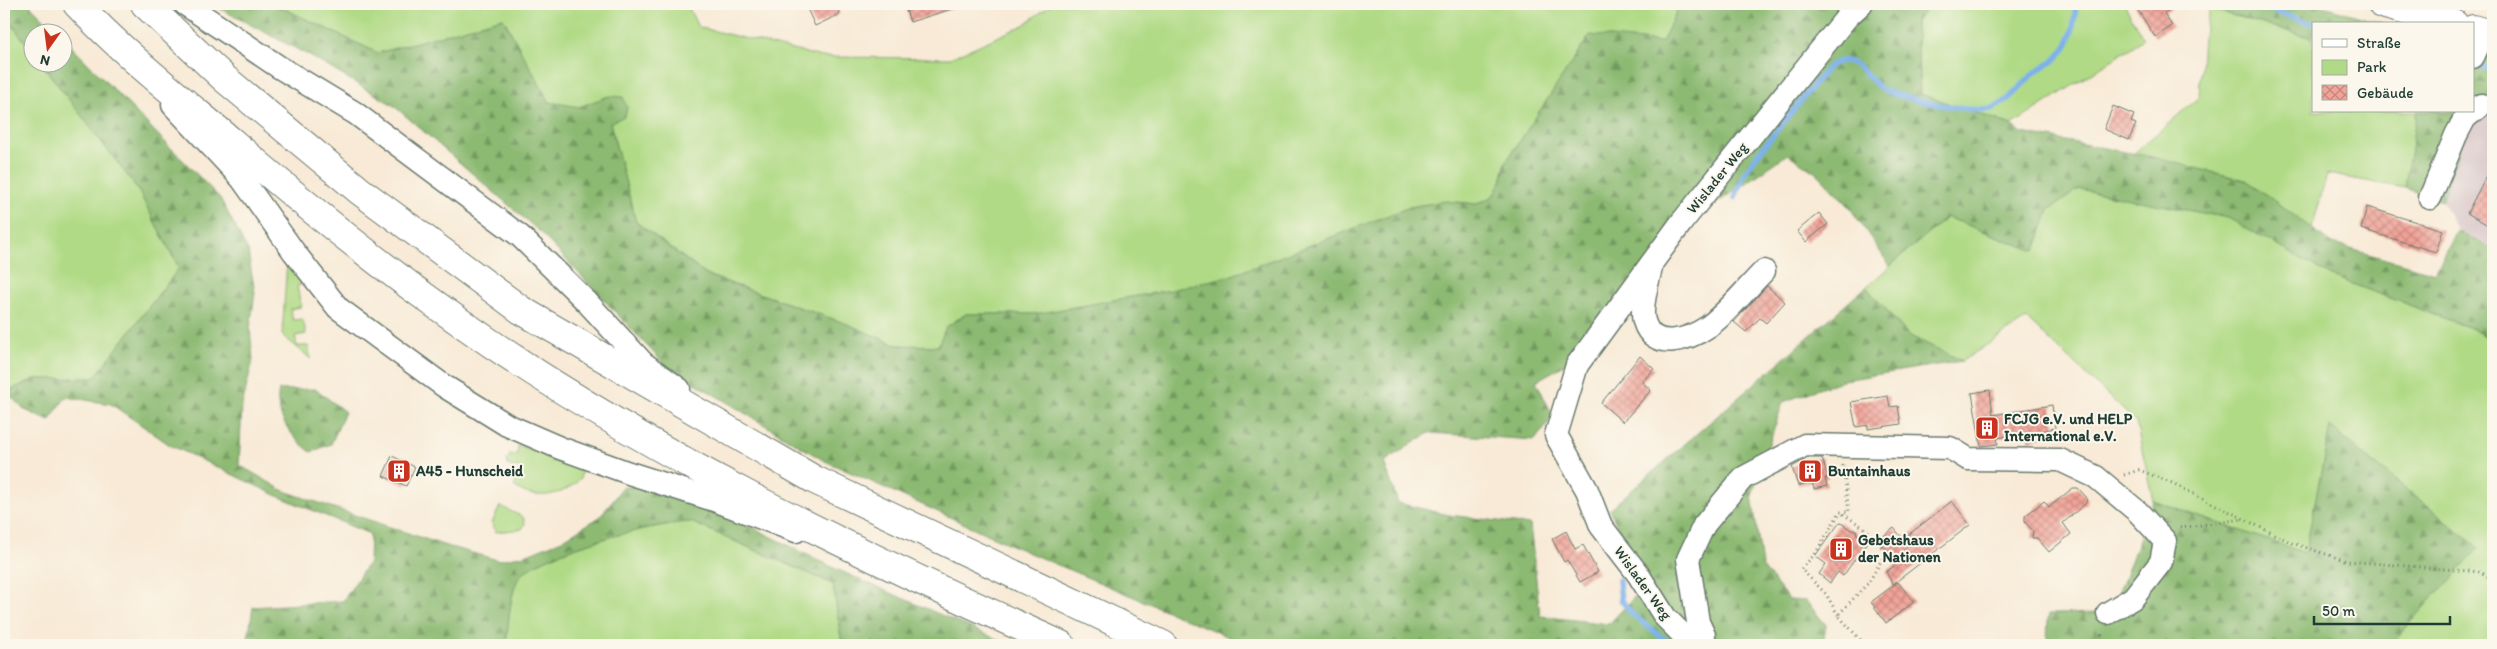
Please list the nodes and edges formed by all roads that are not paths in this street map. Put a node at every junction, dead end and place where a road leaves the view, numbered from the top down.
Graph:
1 (77, 4) edge
2 (145, 4) edge
3 (185, 4) edge
4 (1861, 4) edge
5 (2382, 4) edge
6 (2447, 22) edge
7 (2484, 32) edge
8 (108, 37) junction
9 (2474, 55) edge
10 (2471, 112) edge
11 (2430, 198) dead end
12 (1652, 262) junction
13 (1764, 271) dead end
14 (815, 480) junction
15 (888, 567) junction
16 (2108, 613) dead end
17 (1061, 645) edge
18 (1163, 645) edge

1 - 8 main road
2 - 14 main road
3 - 14 street
4 - 12 street, Wislader Weg
5 - 6 main road
7 - 9 street
8 - 15 main road
8 - 15 street
10 - 11 street
12 - 13 street
12 - 16 street, Wislader Weg
14 - 18 main road
15 - 17 main road

